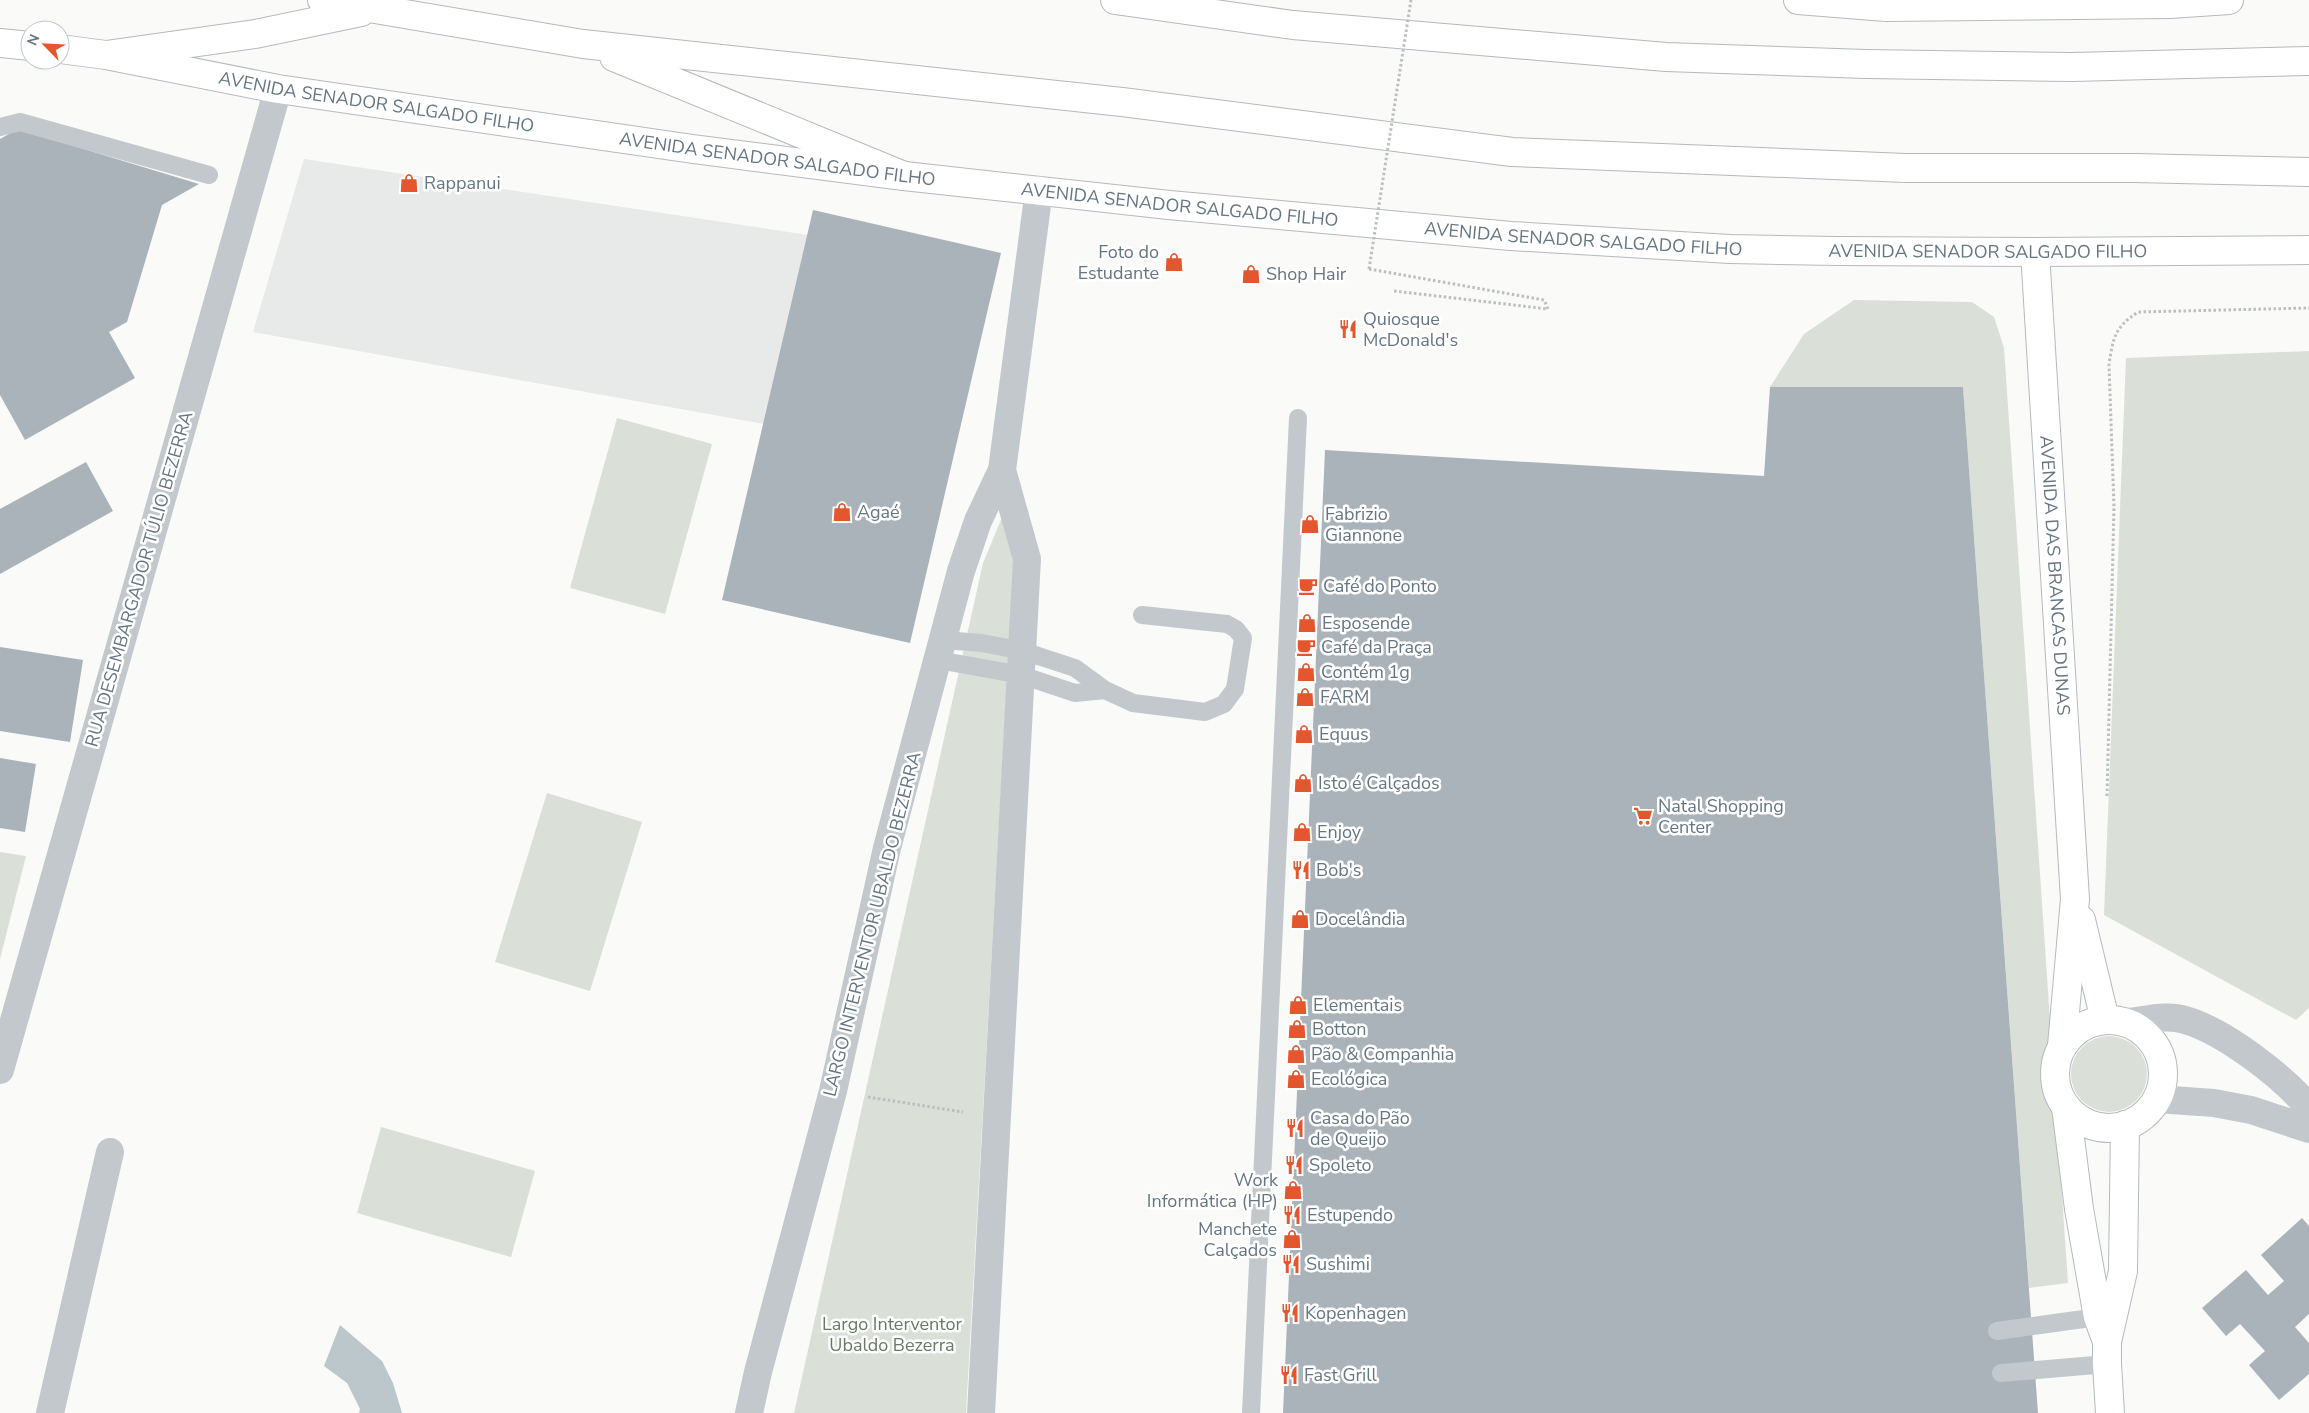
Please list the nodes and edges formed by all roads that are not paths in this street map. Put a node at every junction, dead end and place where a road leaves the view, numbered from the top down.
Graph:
1 (322, 0) edge
2 (1115, 0) edge
3 (1798, 0) edge
4 (2229, 0) edge
5 (1979, 3) edge
6 (379, 8) junction
7 (0, 43) edge
8 (583, 44) junction
9 (20, 45) edge
10 (70, 51) edge
11 (106, 55) junction
12 (2309, 61) edge
13 (278, 89) junction
14 (0, 127) edge
15 (2309, 172) edge
16 (209, 175) dead end
17 (904, 176) junction
18 (1039, 190) junction
19 (2309, 250) edge
20 (2035, 252) junction
21 (1298, 418) dead end
22 (1002, 470) junction
23 (1142, 615) dead end
24 (940, 650) junction
25 (1022, 663) junction
26 (1105, 690) junction
27 (2075, 899) junction
28 (2117, 1021) junction
29 (2062, 1046) junction
30 (0, 1070) edge
31 (2157, 1099) junction
32 (2066, 1107) junction
33 (2309, 1108) edge
34 (2125, 1125) junction
35 (2309, 1129) edge
36 (110, 1152) dead end
37 (1997, 1331) dead end
38 (2104, 1341) junction
39 (2002, 1373) dead end
40 (50, 1413) edge
41 (749, 1413) edge
42 (981, 1413) edge
43 (1251, 1413) edge
44 (2110, 1413) edge

1 - 6 main road
2 - 12 main road
3 - 5 main road
4 - 5 main road
6 - 8 main road
6 - 11 main road
7 - 9 main road
8 - 15 main road
8 - 17 main road
10 - 11 main road, AVENIDA SENADOR SALGADO FILHO
11 - 13 main road, AVENIDA SENADOR SALGADO FILHO
13 - 17 main road, AVENIDA SENADOR SALGADO FILHO
13 - 30 street, RUA DESEMBARGADOR TÚLIO BEZERRA
14 - 16 lane
17 - 18 main road, AVENIDA SENADOR SALGADO FILHO
18 - 20 main road, AVENIDA SENADOR SALGADO FILHO
18 - 22 street, LARGO INTERVENTOR UBALDO BEZERRA
19 - 20 main road, AVENIDA SENADOR SALGADO FILHO
20 - 27 main road, AVENIDA DAS BRANCAS DUNAS
21 - 43 lane
22 - 24 street, LARGO INTERVENTOR UBALDO BEZERRA
22 - 25 street, LARGO INTERVENTOR UBALDO BEZERRA
23 - 26 lane
24 - 25 lane
24 - 25 lane
24 - 41 street, LARGO INTERVENTOR UBALDO BEZERRA
25 - 26 lane
25 - 26 lane
25 - 42 street, LARGO INTERVENTOR UBALDO BEZERRA
27 - 28 main road, AVENIDA DAS BRANCAS DUNAS
27 - 29 main road, AVENIDA DAS BRANCAS DUNAS
28 - 29 main road
28 - 31 main road
28 - 33 street
29 - 32 main road
31 - 34 main road
31 - 35 street
32 - 34 main road
32 - 38 main road
34 - 38 main road
36 - 40 street
37 - 38 lane
38 - 39 lane
38 - 44 main road

